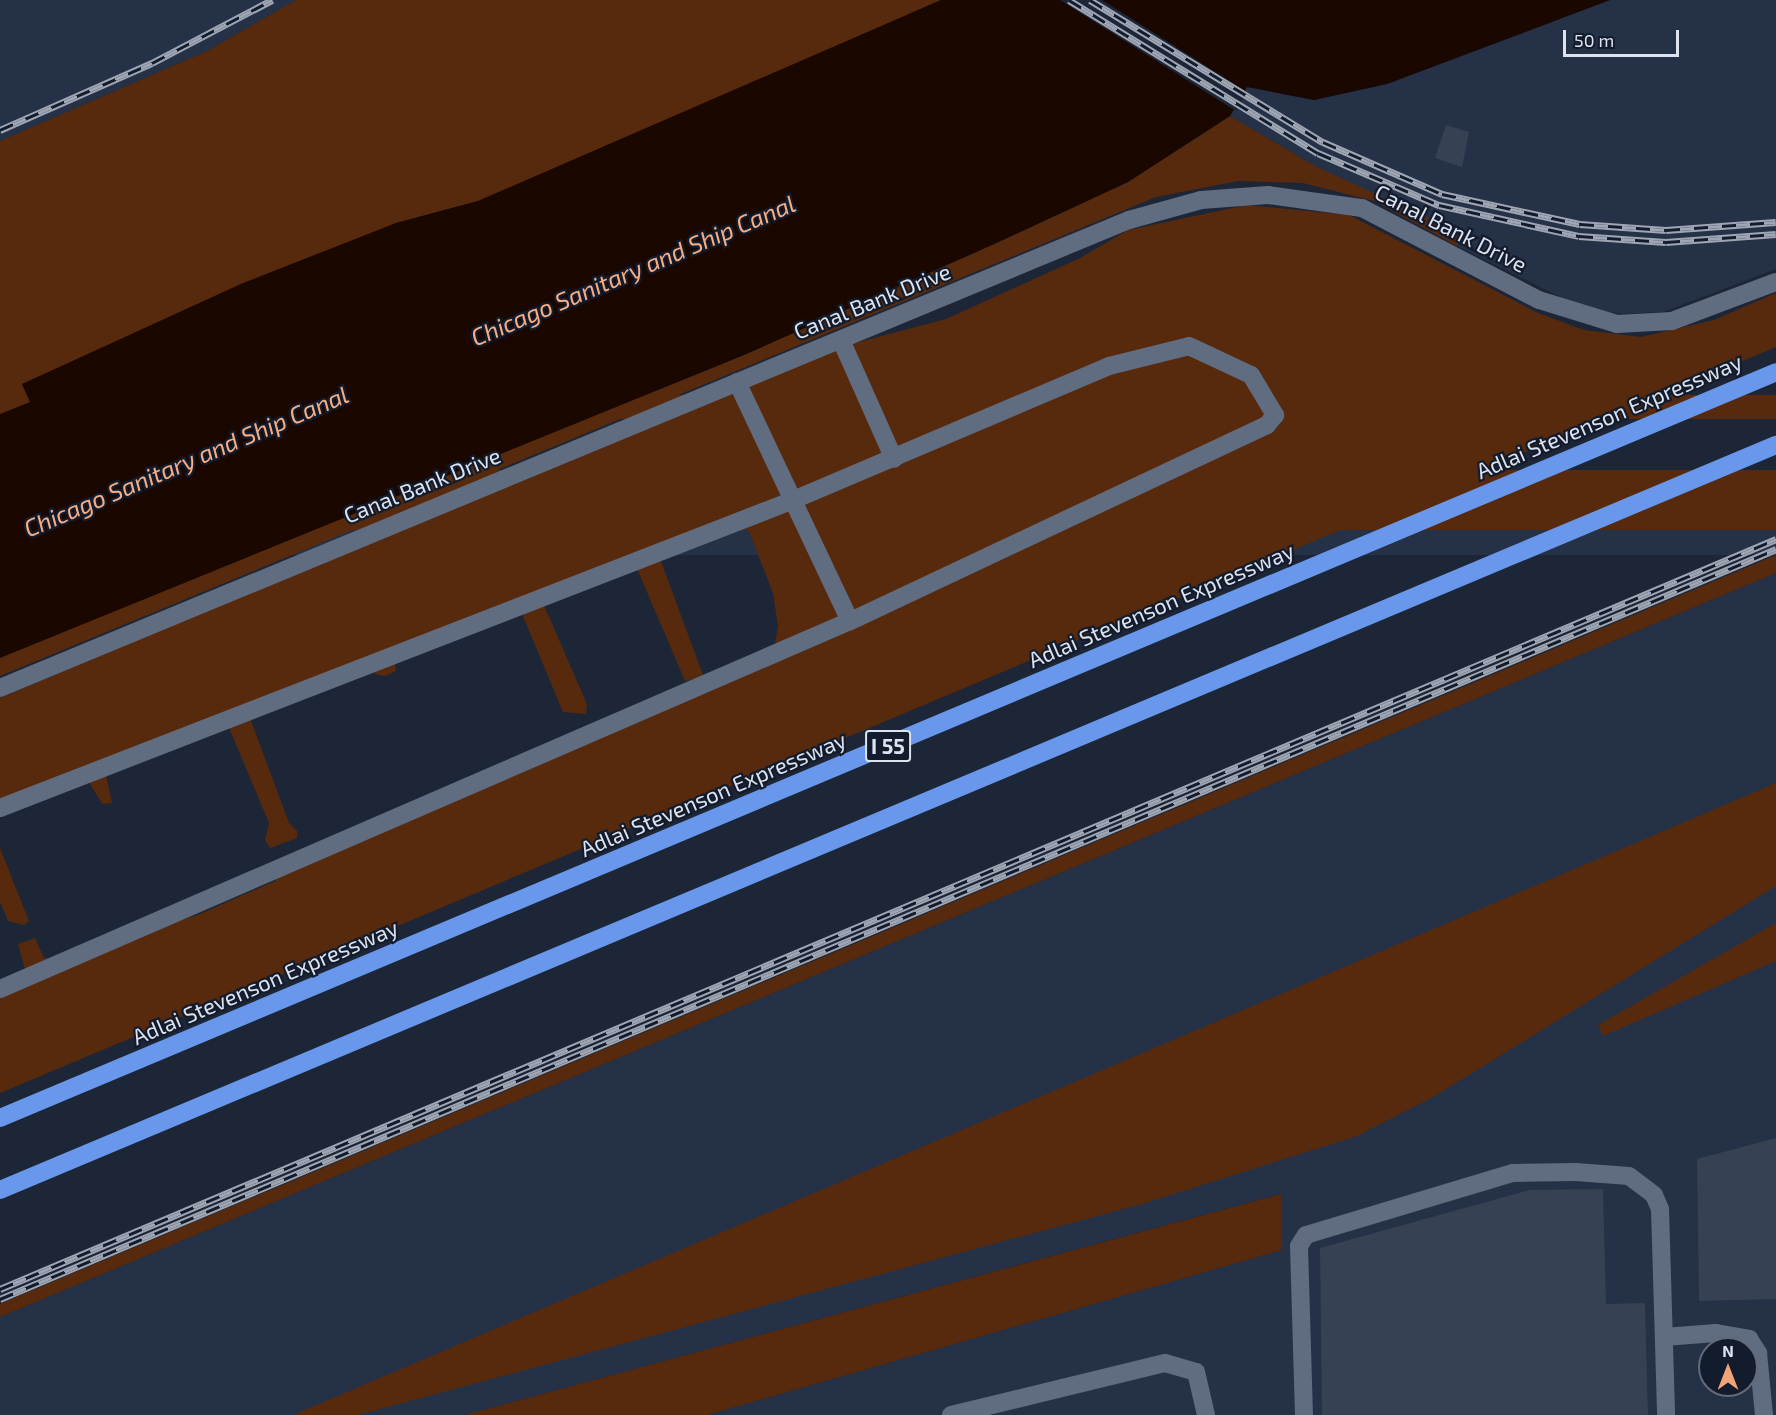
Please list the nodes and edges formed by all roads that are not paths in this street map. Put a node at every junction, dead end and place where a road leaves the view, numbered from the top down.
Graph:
1 (1776, 282) edge
2 (841, 340) junction
3 (1776, 372) edge
4 (737, 382) junction
5 (1776, 446) edge
6 (894, 459) junction
7 (791, 501) junction
8 (850, 621) junction
9 (0, 688) edge
10 (0, 808) edge
11 (0, 989) edge
12 (0, 1118) edge
13 (0, 1192) edge
14 (1664, 1337) junction
15 (951, 1415) edge
16 (1206, 1415) edge
17 (1304, 1415) edge
18 (1666, 1415) edge
19 (1764, 1415) edge

1 - 2 lane, Canal Bank Drive
2 - 4 lane, Canal Bank Drive
2 - 6 lane
3 - 12 highway, Adlai Stevenson Expressway / I 55
4 - 7 lane
4 - 9 lane, Canal Bank Drive
5 - 13 highway
6 - 7 lane
6 - 8 lane
7 - 8 lane
7 - 10 lane
8 - 11 lane
14 - 17 lane
14 - 18 lane
14 - 19 lane
15 - 16 lane

